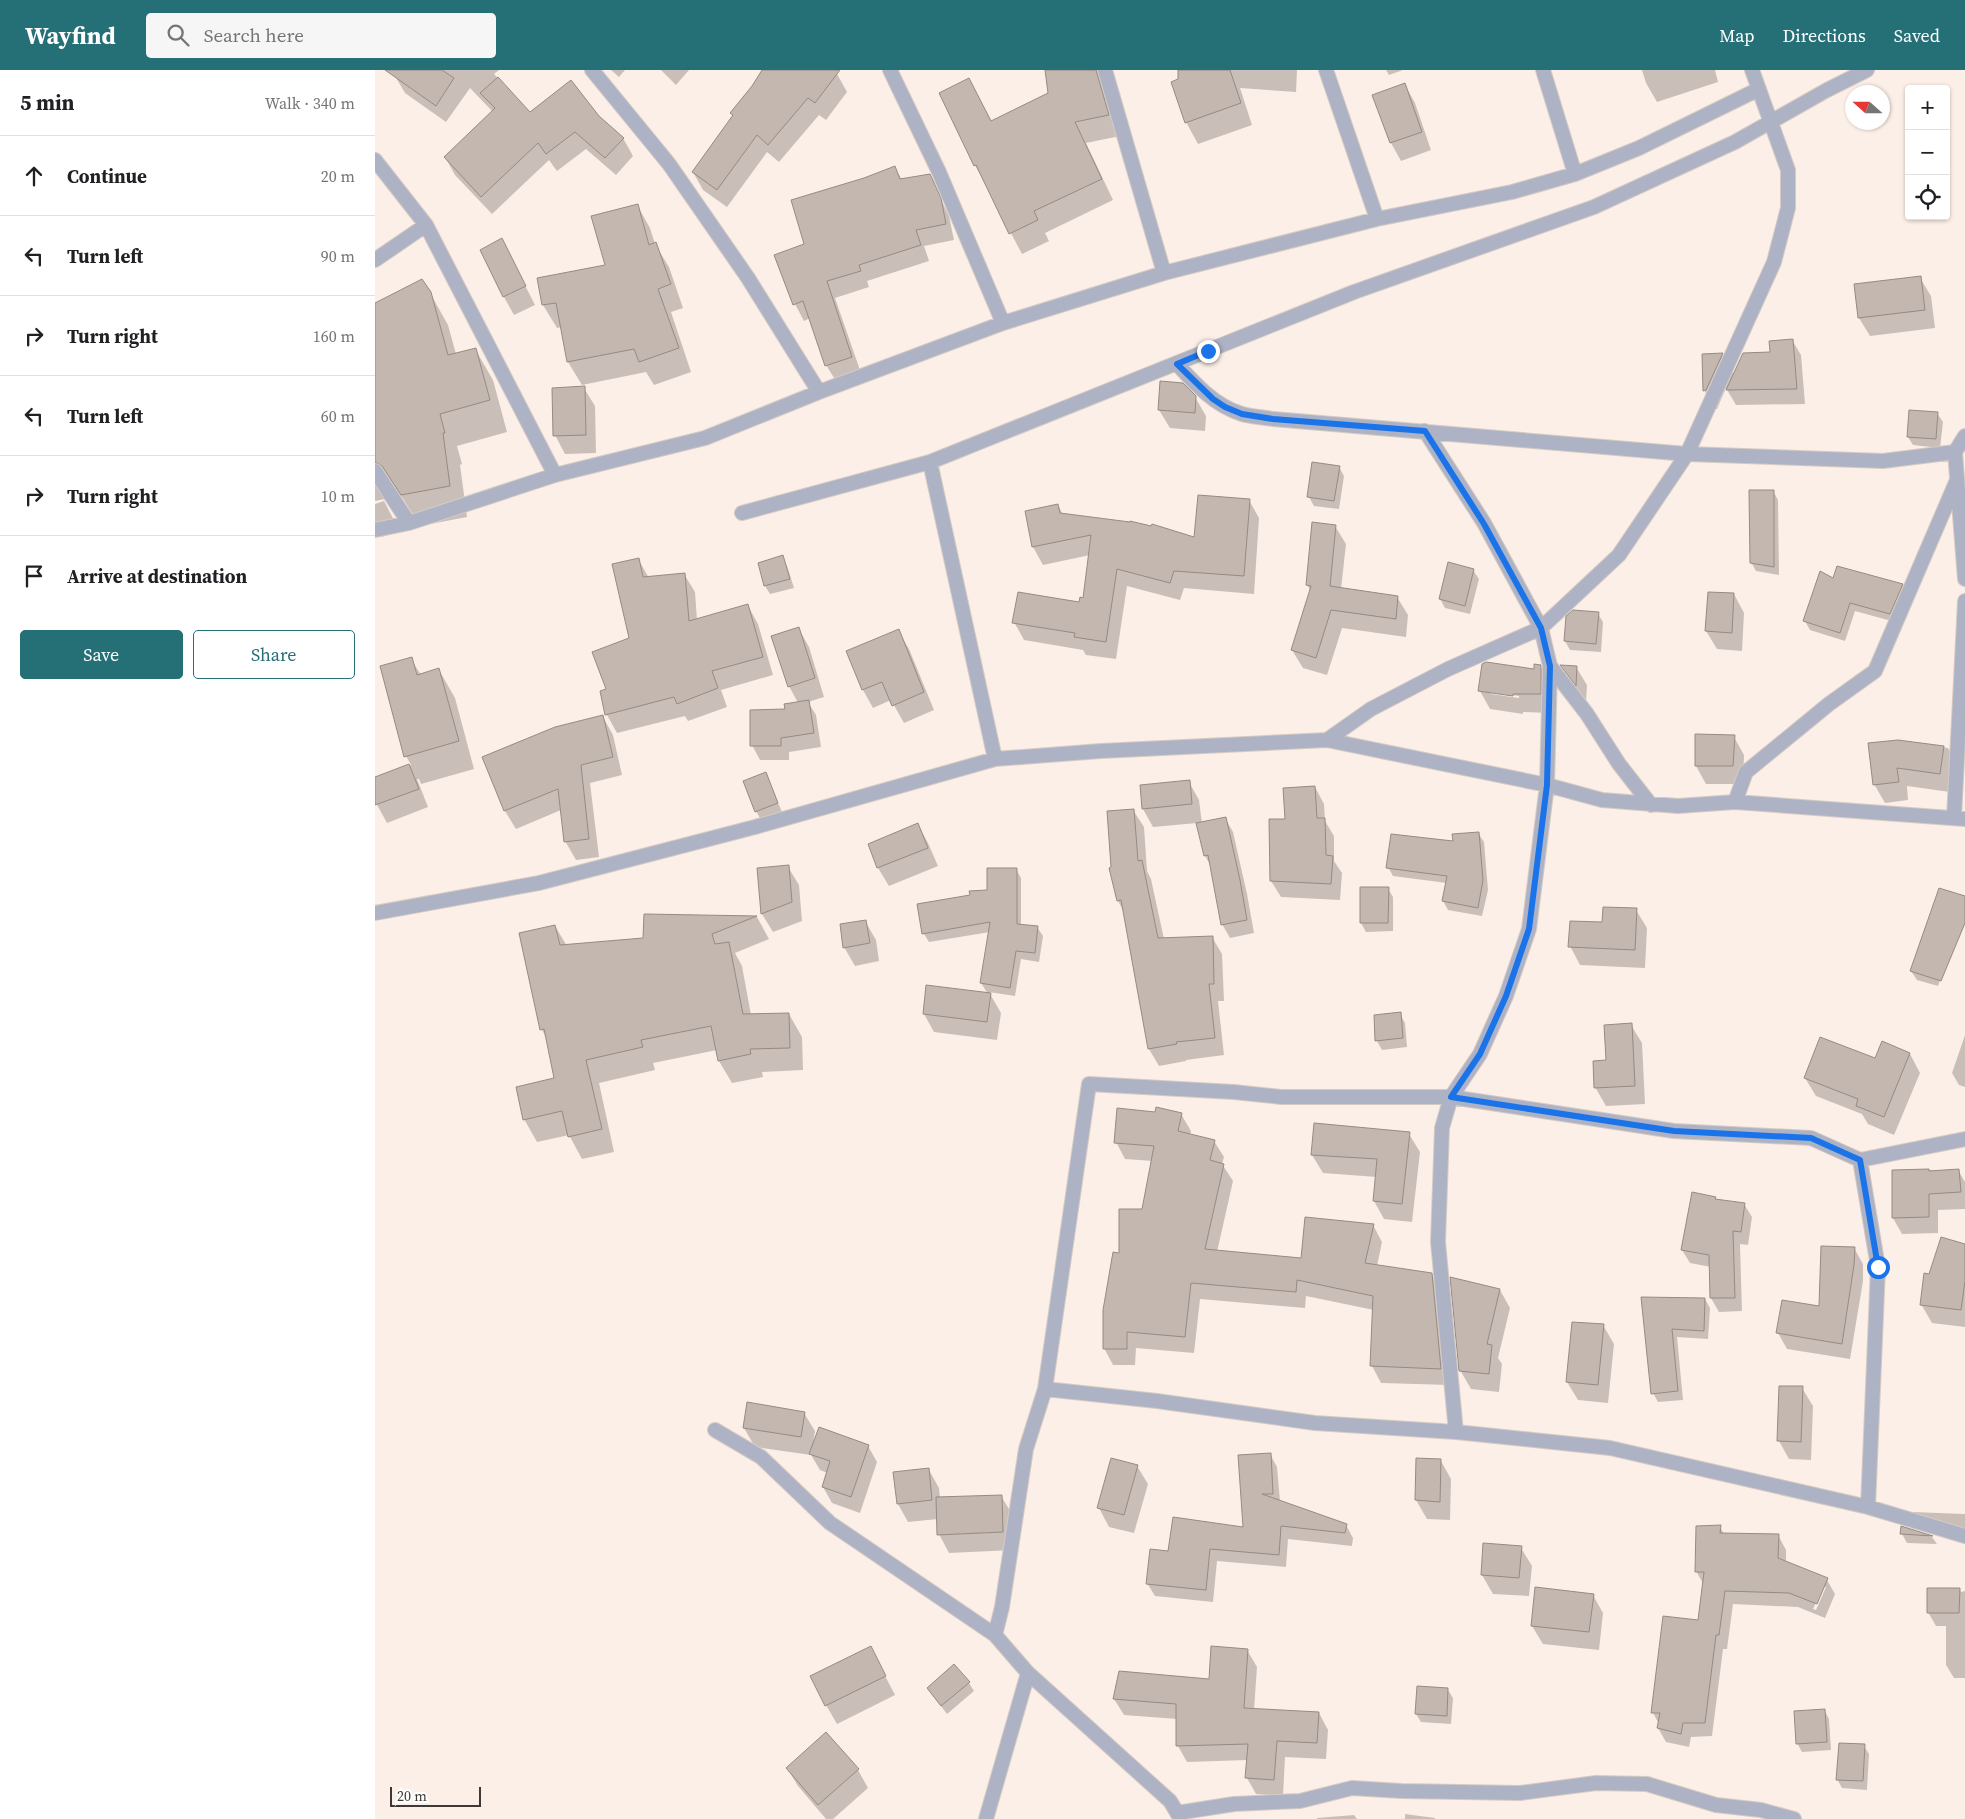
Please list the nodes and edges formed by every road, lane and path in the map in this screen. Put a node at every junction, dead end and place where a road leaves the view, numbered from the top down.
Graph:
1 (592, 70) edge
2 (890, 70) edge
3 (1105, 70) edge
4 (1326, 70) edge
5 (1543, 70) edge
6 (1752, 70) edge
7 (1867, 70) edge
8 (1759, 89) junction
9 (1771, 122) junction
10 (375, 160) edge
11 (1575, 174) junction
12 (1377, 218) junction
13 (426, 226) junction
14 (375, 260) edge
15 (1164, 273) junction
16 (1003, 323) junction
17 (1177, 364) junction
18 (819, 392) junction
19 (1425, 431) junction
20 (1965, 436) edge
21 (1955, 452) junction
22 (1687, 454) junction
23 (930, 462) junction
24 (375, 471) edge
25 (555, 475) junction
26 (1957, 480) junction
27 (742, 513) dead end
28 (409, 523) junction
29 (375, 530) edge
30 (1965, 579) edge
31 (1965, 601) edge
32 (1541, 628) junction
33 (1550, 666) junction
34 (1327, 740) junction
35 (995, 759) junction
36 (1547, 785) junction
37 (1735, 802) junction
38 (1651, 805) junction
39 (1959, 819) edge
40 (375, 913) edge
41 (1451, 1097) junction
42 (1965, 1139) edge
43 (1860, 1160) junction
44 (1045, 1389) junction
45 (715, 1430) dead end
46 (1456, 1432) junction
47 (1869, 1507) junction
48 (1965, 1536) edge
49 (995, 1635) junction
50 (1028, 1673) junction
51 (1179, 1816) edge
52 (986, 1819) edge
53 (1793, 1819) edge

1 - 18 street
2 - 16 street
3 - 15 street
4 - 12 street
5 - 11 street
6 - 8 street
7 - 9 street
8 - 9 street
8 - 11 street
9 - 17 street
9 - 22 street
10 - 13 street
11 - 12 street
12 - 15 street
13 - 14 street
13 - 25 street
15 - 16 street
16 - 18 street
17 - 19 street
17 - 23 street
18 - 25 street
19 - 22 street
19 - 32 street
20 - 21 street
21 - 22 street
21 - 26 street
22 - 32 street
23 - 27 street
23 - 35 street
24 - 28 street
25 - 28 street
26 - 30 street
26 - 37 street
28 - 29 street
31 - 39 street
32 - 33 street
32 - 34 street
33 - 36 street
33 - 38 street
34 - 35 street
34 - 36 street
35 - 40 street
36 - 38 street
36 - 41 street
37 - 38 street
37 - 39 street
41 - 43 street
41 - 44 street
41 - 46 street
42 - 43 street
43 - 47 street
44 - 46 street
44 - 49 street
45 - 49 street
46 - 47 street
47 - 48 street
49 - 50 street
50 - 51 street
50 - 52 street
51 - 53 street

